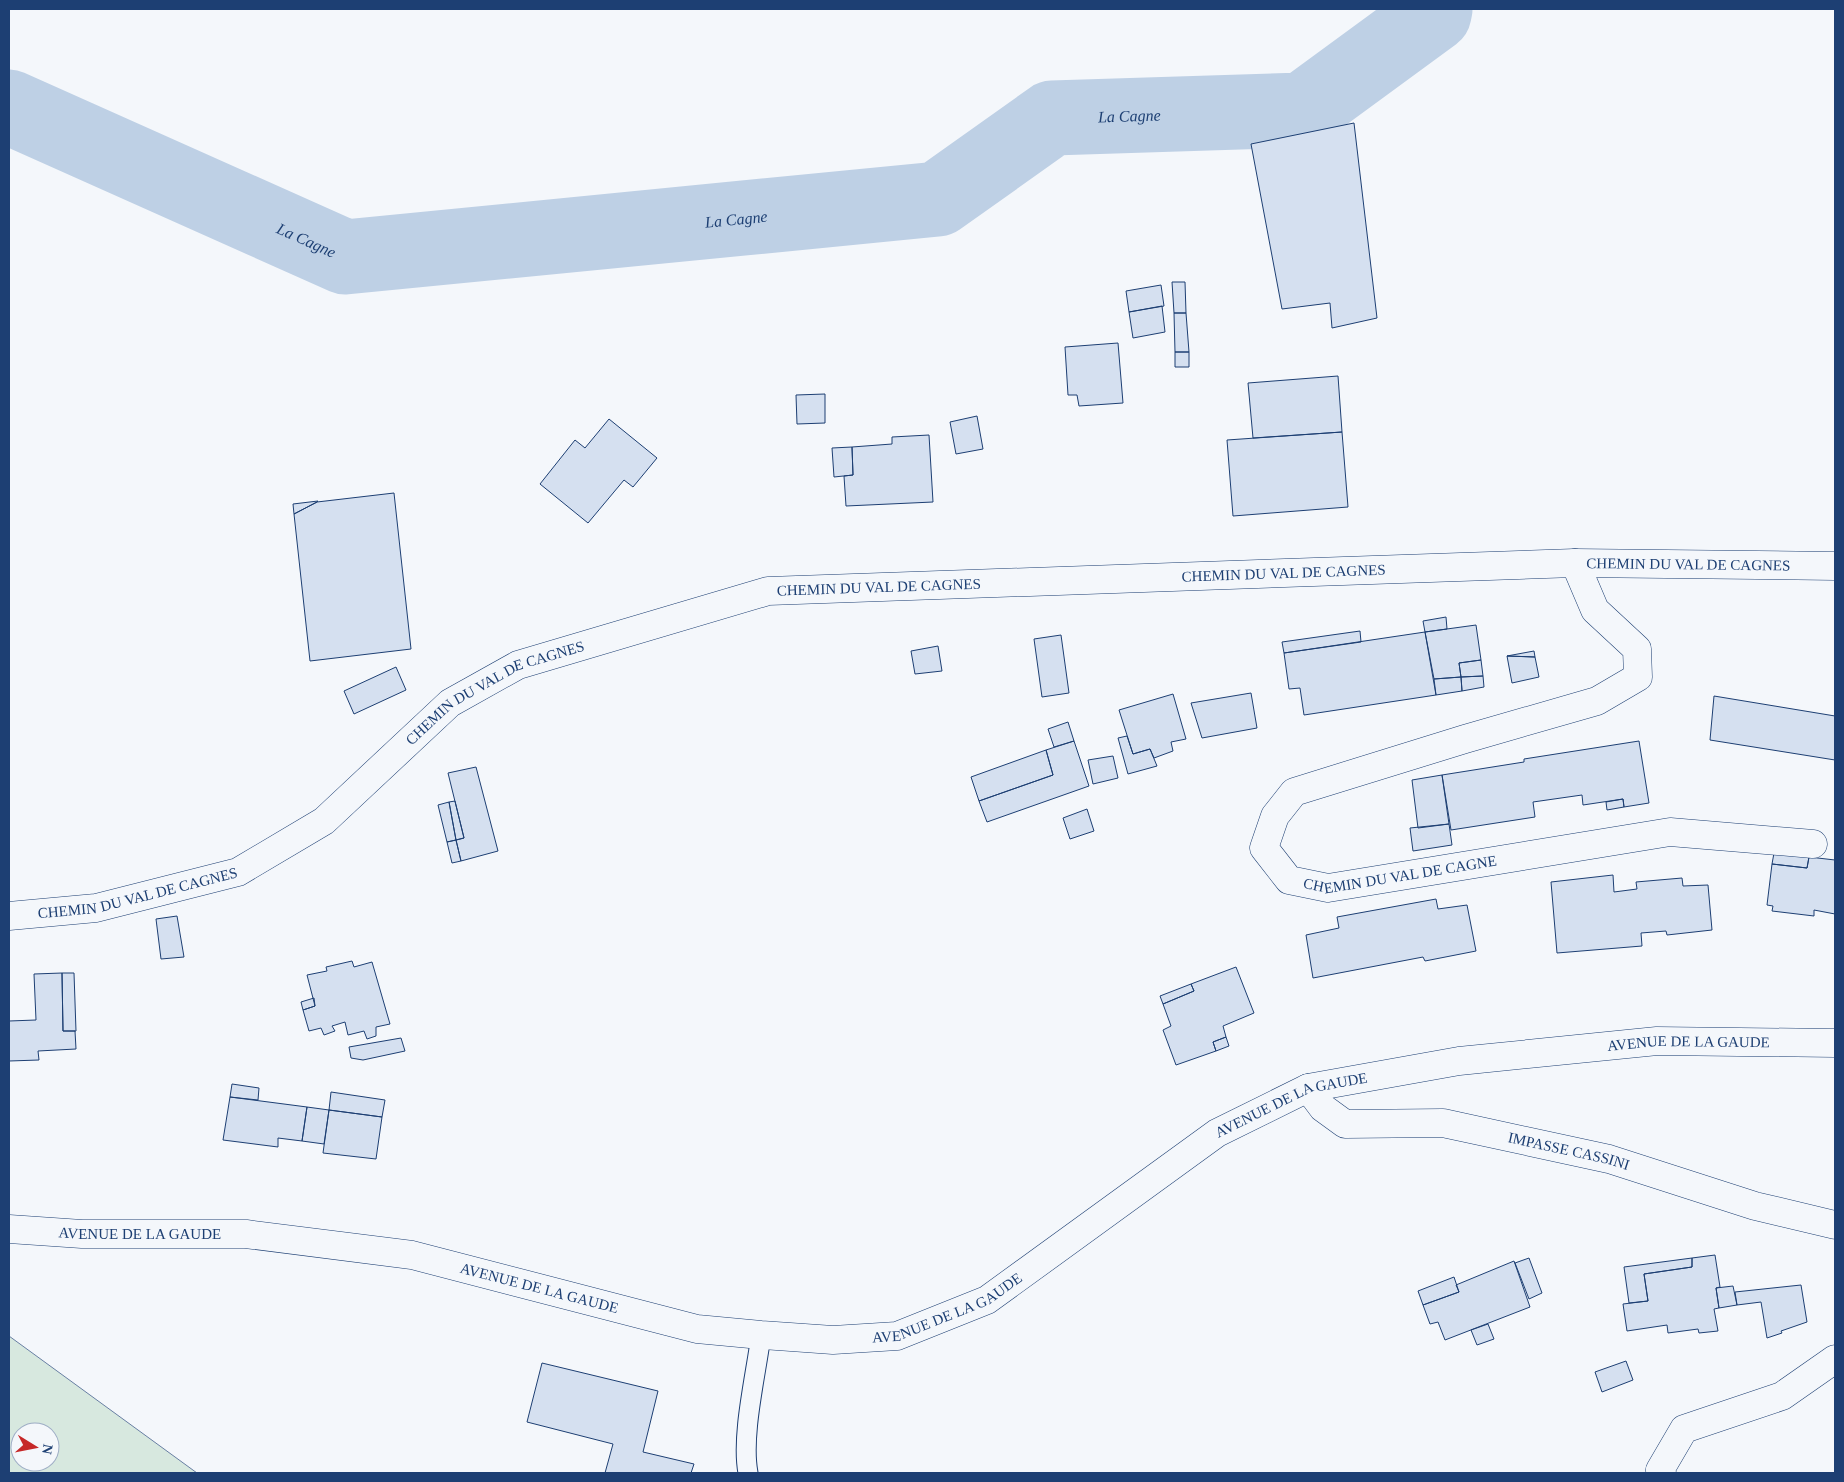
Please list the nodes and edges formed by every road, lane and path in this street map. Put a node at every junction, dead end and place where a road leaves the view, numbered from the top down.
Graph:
1 (1575, 563) junction
2 (1835, 566) edge
3 (1813, 844) dead end
4 (9, 916) edge
5 (1835, 1043) edge
6 (1308, 1088) junction
7 (1835, 1225) edge
8 (9, 1229) edge
9 (762, 1335) junction
10 (1835, 1359) edge
11 (748, 1473) edge
12 (1662, 1473) edge

1 - 2 street, CHEMIN DU VAL DE CAGNES
1 - 3 street, CHEMIN DU VAL DE CAGNE
1 - 4 street, CHEMIN DU VAL DE CAGNES
5 - 6 street, AVENUE DE LA GAUDE
6 - 7 street, IMPASSE CASSINI
6 - 9 street, AVENUE DE LA GAUDE
8 - 9 street, AVENUE DE LA GAUDE
9 - 11 lane
10 - 12 street

